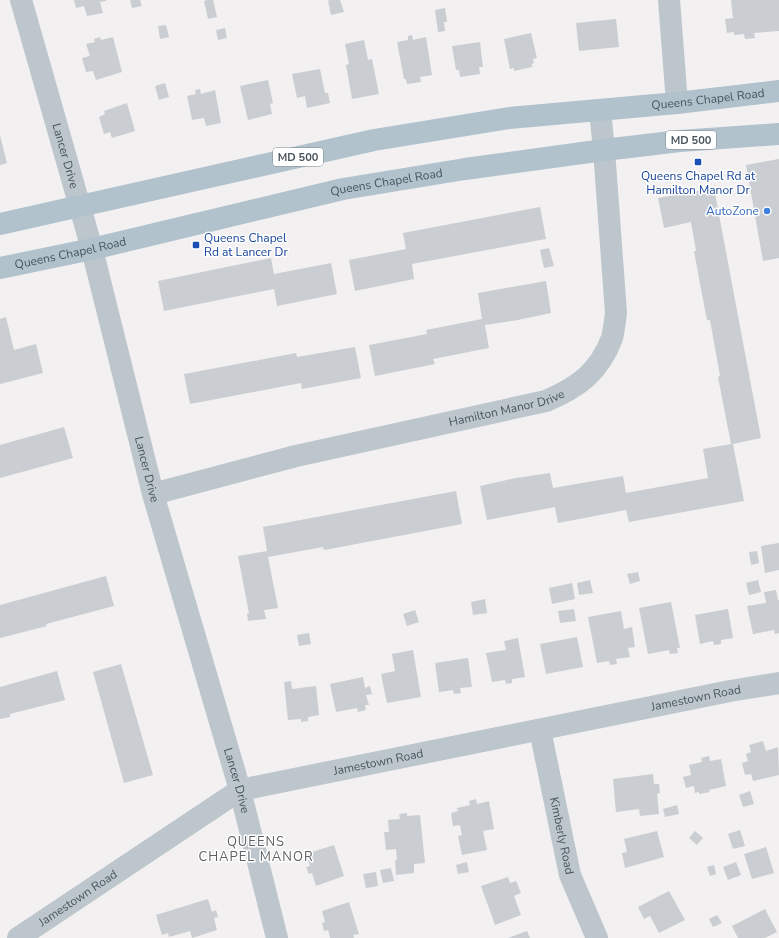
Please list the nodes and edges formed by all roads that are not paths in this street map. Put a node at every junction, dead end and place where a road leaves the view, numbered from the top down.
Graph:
1 (21, 0) edge
2 (669, 0) edge
3 (779, 91) edge
4 (677, 103) junction
5 (600, 110) junction
6 (779, 134) edge
7 (604, 150) junction
8 (79, 206) junction
9 (0, 224) edge
10 (92, 249) junction
11 (0, 268) edge
12 (153, 494) junction
13 (779, 684) edge
14 (540, 730) junction
15 (240, 790) junction
16 (39, 932) edge
17 (18, 938) edge
18 (277, 938) edge
19 (597, 938) edge

1 - 8 street, Lancer Drive
2 - 4 street
3 - 4 main road, Queens Chapel Road / MD 500
4 - 5 main road, Queens Chapel Road / MD 500
5 - 7 street, Hamilton Manor Drive
5 - 8 main road, Queens Chapel Road / MD 500
6 - 7 main road, Queens Chapel Road / MD 500
7 - 10 main road, Queens Chapel Road / MD 500
7 - 12 street, Hamilton Manor Drive
8 - 9 main road, Queens Chapel Road / MD 500
8 - 10 street, Lancer Drive
10 - 11 main road, Queens Chapel Road / MD 500
10 - 12 street, Lancer Drive
12 - 15 street, Lancer Drive
13 - 14 street, Jamestown Road
14 - 15 street, Jamestown Road
14 - 19 street, Kimberly Road
15 - 16 street, Jamestown Road
15 - 18 street, Lancer Drive
16 - 17 street, Jamestown Road

